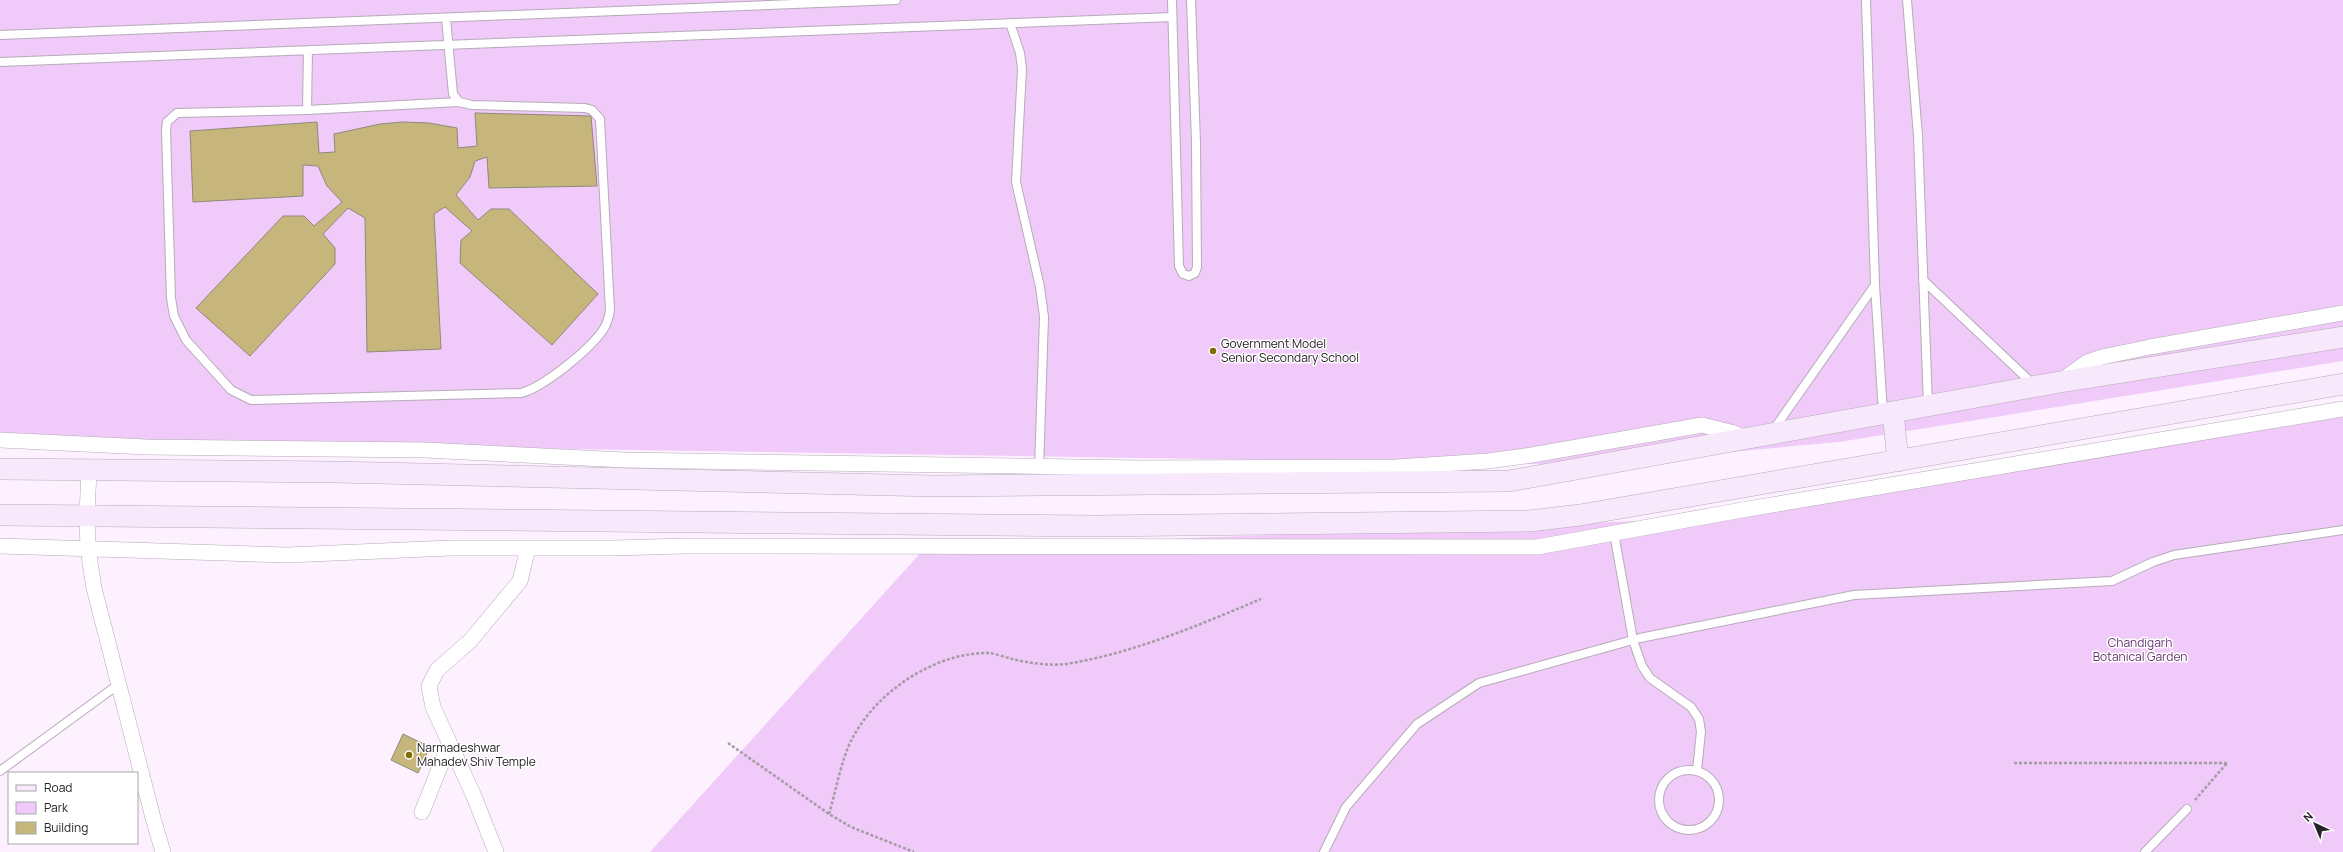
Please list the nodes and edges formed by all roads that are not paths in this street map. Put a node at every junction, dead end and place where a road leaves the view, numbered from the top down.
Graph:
1 (896, 0) edge
2 (1172, 0) edge
3 (1191, 0) edge
4 (1866, 0) edge
5 (1908, 0) edge
6 (1172, 17) junction
7 (446, 18) junction
8 (1010, 23) junction
9 (0, 35) edge
10 (449, 45) junction
11 (308, 50) junction
12 (0, 62) edge
13 (459, 102) junction
14 (307, 110) junction
15 (1923, 280) junction
16 (1875, 285) junction
17 (2343, 313) edge
18 (2343, 337) edge
19 (2060, 382) junction
20 (2343, 384) edge
21 (2036, 387) junction
22 (1928, 407) junction
23 (2343, 409) edge
24 (1888, 414) junction
25 (1770, 435) junction
26 (0, 440) edge
27 (1898, 461) junction
28 (0, 469) edge
29 (89, 469) junction
30 (1038, 476) junction
31 (0, 515) edge
32 (86, 516) junction
33 (2343, 530) edge
34 (1614, 533) junction
35 (0, 546) edge
36 (528, 548) junction
37 (88, 549) junction
38 (1633, 640) junction
39 (119, 684) junction
40 (450, 744) junction
41 (1697, 770) junction
42 (0, 771) edge
43 (2186, 809) road end
44 (422, 812) dead end
45 (163, 852) edge
46 (496, 852) edge
47 (1324, 852) edge
48 (2145, 852) edge

1 - 7 lane
2 - 6 lane
3 - 6 lane
4 - 16 lane
5 - 15 lane
6 - 8 lane
7 - 9 lane
7 - 10 lane
8 - 10 lane
8 - 30 lane
10 - 11 lane
10 - 13 lane
11 - 12 lane
11 - 14 lane
13 - 14 lane
13 - 14 lane
15 - 21 lane
15 - 22 lane
16 - 24 lane
16 - 25 lane
17 - 19 street
18 - 19 main road
19 - 21 main road
20 - 27 main road
21 - 22 main road
22 - 24 main road
23 - 34 street
24 - 25 main road
24 - 27 main road
25 - 30 main road
26 - 30 street
27 - 32 main road
28 - 29 main road
29 - 30 main road
29 - 32 street
31 - 32 main road
32 - 37 street
33 - 38 lane
34 - 36 street
34 - 38 lane
35 - 37 street
36 - 37 street
36 - 40 street
37 - 39 street
38 - 41 lane
38 - 47 lane
39 - 42 lane
39 - 45 street
40 - 44 street
40 - 46 street
41 - 41 lane
43 - 48 lane

